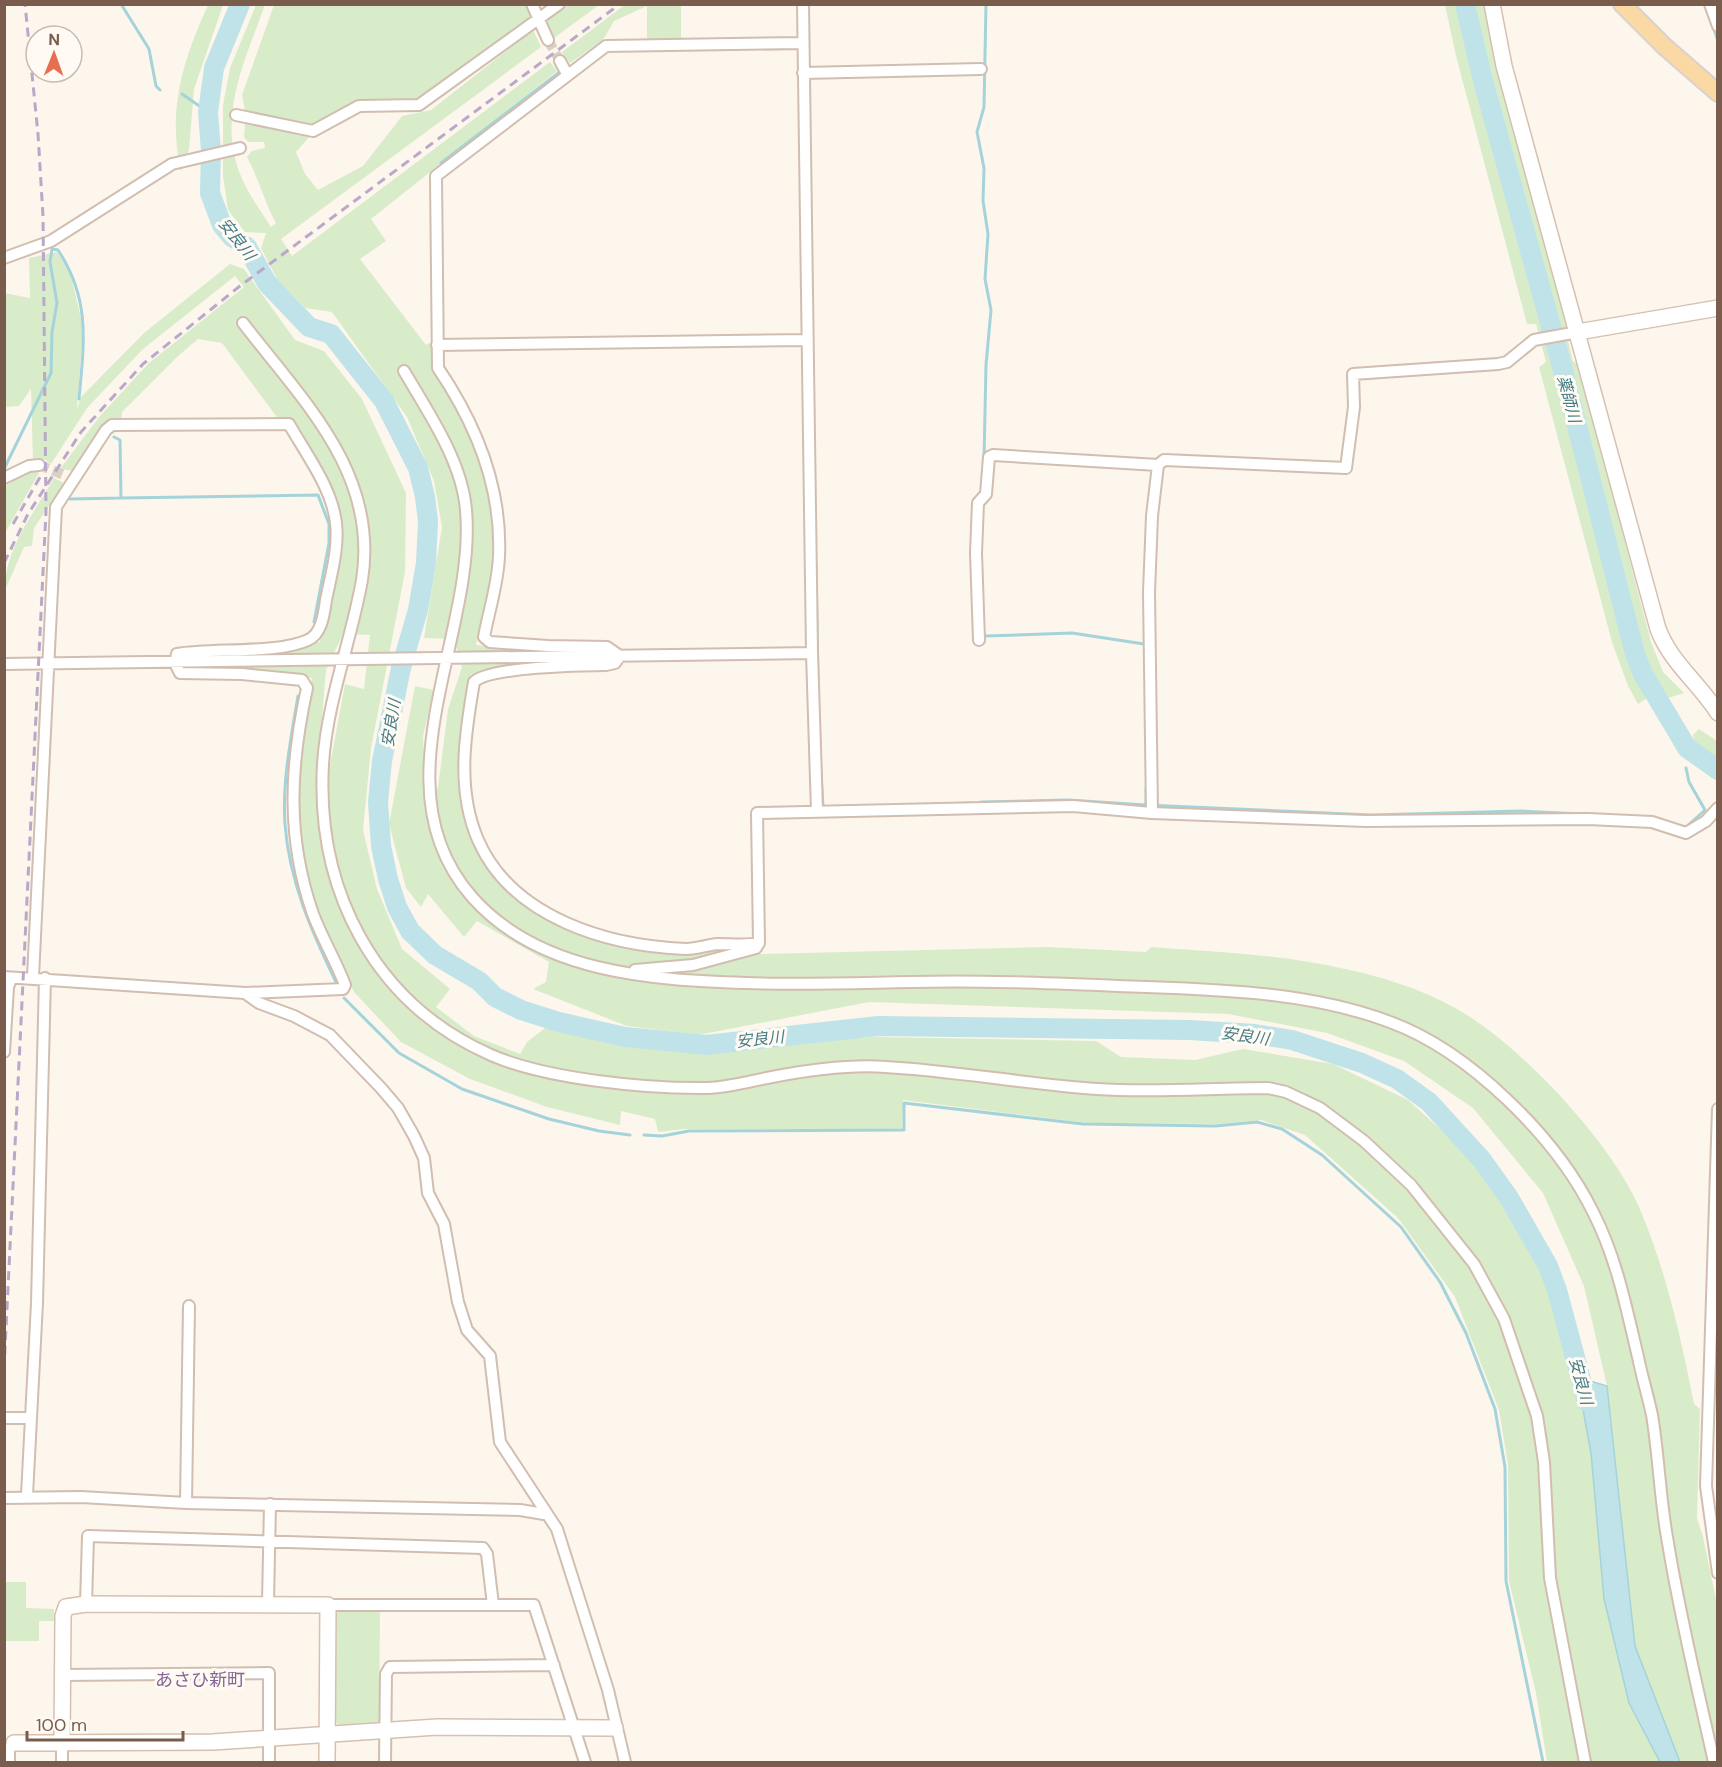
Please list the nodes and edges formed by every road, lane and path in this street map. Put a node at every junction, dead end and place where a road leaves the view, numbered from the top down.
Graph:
1 (532, 4) edge
2 (559, 4) edge
3 (803, 4) edge
4 (1492, 4) edge
5 (1622, 4) edge
6 (1710, 4) edge
7 (537, 21) junction
8 (1718, 26) edge
9 (548, 40) tunnel mouth
10 (802, 43) junction
11 (560, 61) tunnel mouth
12 (981, 69) dead end
13 (803, 73) junction
14 (567, 74) junction
15 (1718, 93) edge
16 (236, 115) dead end
17 (238, 149) dead end
18 (4, 258) edge
19 (1718, 308) edge
20 (243, 323) dead end
21 (1578, 332) junction
22 (806, 340) junction
23 (437, 345) junction
24 (404, 371) dead end
25 (39, 465) tunnel mouth
26 (1158, 465) junction
27 (4, 478) edge
28 (979, 640) dead end
29 (812, 653) junction
30 (620, 656) junction
31 (444, 659) junction
32 (346, 660) junction
33 (175, 663) junction
34 (4, 664) edge
35 (49, 664) junction
36 (1718, 713) edge
37 (1152, 807) junction
38 (1718, 808) edge
39 (817, 811) junction
40 (759, 943) junction
41 (620, 971) junction
42 (33, 977) junction
43 (8, 978) edge
44 (45, 978) junction
45 (245, 993) junction
46 (4, 1052) edge
47 (1718, 1109) edge
48 (189, 1306) dead end
49 (4, 1418) edge
50 (32, 1418) junction
51 (27, 1496) junction
52 (4, 1498) edge
53 (186, 1503) junction
54 (270, 1504) junction
55 (544, 1514) junction
56 (269, 1542) junction
57 (1718, 1573) edge
58 (268, 1603) junction
59 (86, 1604) junction
60 (328, 1605) junction
61 (494, 1605) junction
62 (554, 1665) junction
63 (63, 1675) junction
64 (575, 1728) junction
65 (615, 1728) junction
66 (384, 1730) junction
67 (325, 1736) junction
68 (268, 1739) junction
69 (14, 1743) joint
70 (62, 1744) junction
71 (9, 1762) edge
72 (62, 1762) edge
73 (269, 1762) edge
74 (327, 1762) edge
75 (385, 1762) edge
76 (585, 1762) edge
77 (625, 1762) edge
78 (1585, 1762) edge
79 (1714, 1762) edge

1 - 7 street
2 - 7 street
3 - 10 street
4 - 21 street
5 - 15 main road
6 - 8 street
7 - 9 street
7 - 16 street
10 - 13 street
10 - 14 street
11 - 14 street
12 - 13 street
13 - 22 street
14 - 23 street
17 - 18 street
19 - 21 street
20 - 32 street
21 - 26 street
21 - 36 street
22 - 23 street
22 - 29 street
23 - 30 street
24 - 31 street
25 - 27 street
26 - 28 street
26 - 37 street
29 - 30 street
29 - 39 street
30 - 31 street
30 - 40 street
31 - 32 street
31 - 41 street
32 - 33 street
32 - 78 street
33 - 35 street
33 - 35 street
33 - 45 street
34 - 35 street
35 - 42 street
37 - 38 street
37 - 39 street
39 - 40 street
40 - 41 street
41 - 79 street
42 - 43 street
42 - 44 street
43 - 46 street
44 - 45 street
44 - 50 street
45 - 55 street
47 - 57 street
48 - 53 street
49 - 50 street
50 - 51 street
51 - 52 street
51 - 53 street
53 - 54 street
54 - 55 street
54 - 56 street
55 - 65 street
56 - 58 street
56 - 59 street
56 - 61 street
58 - 59 street
58 - 60 street
59 - 63 street
60 - 61 street
60 - 67 street
61 - 62 street
62 - 64 street
62 - 66 street
63 - 68 street
63 - 70 street
64 - 65 street
64 - 66 street
64 - 76 street
65 - 77 street
66 - 67 street
66 - 75 street
67 - 68 street
67 - 74 street
68 - 70 street
68 - 73 street
69 - 70 street
69 - 71 street
70 - 72 street

